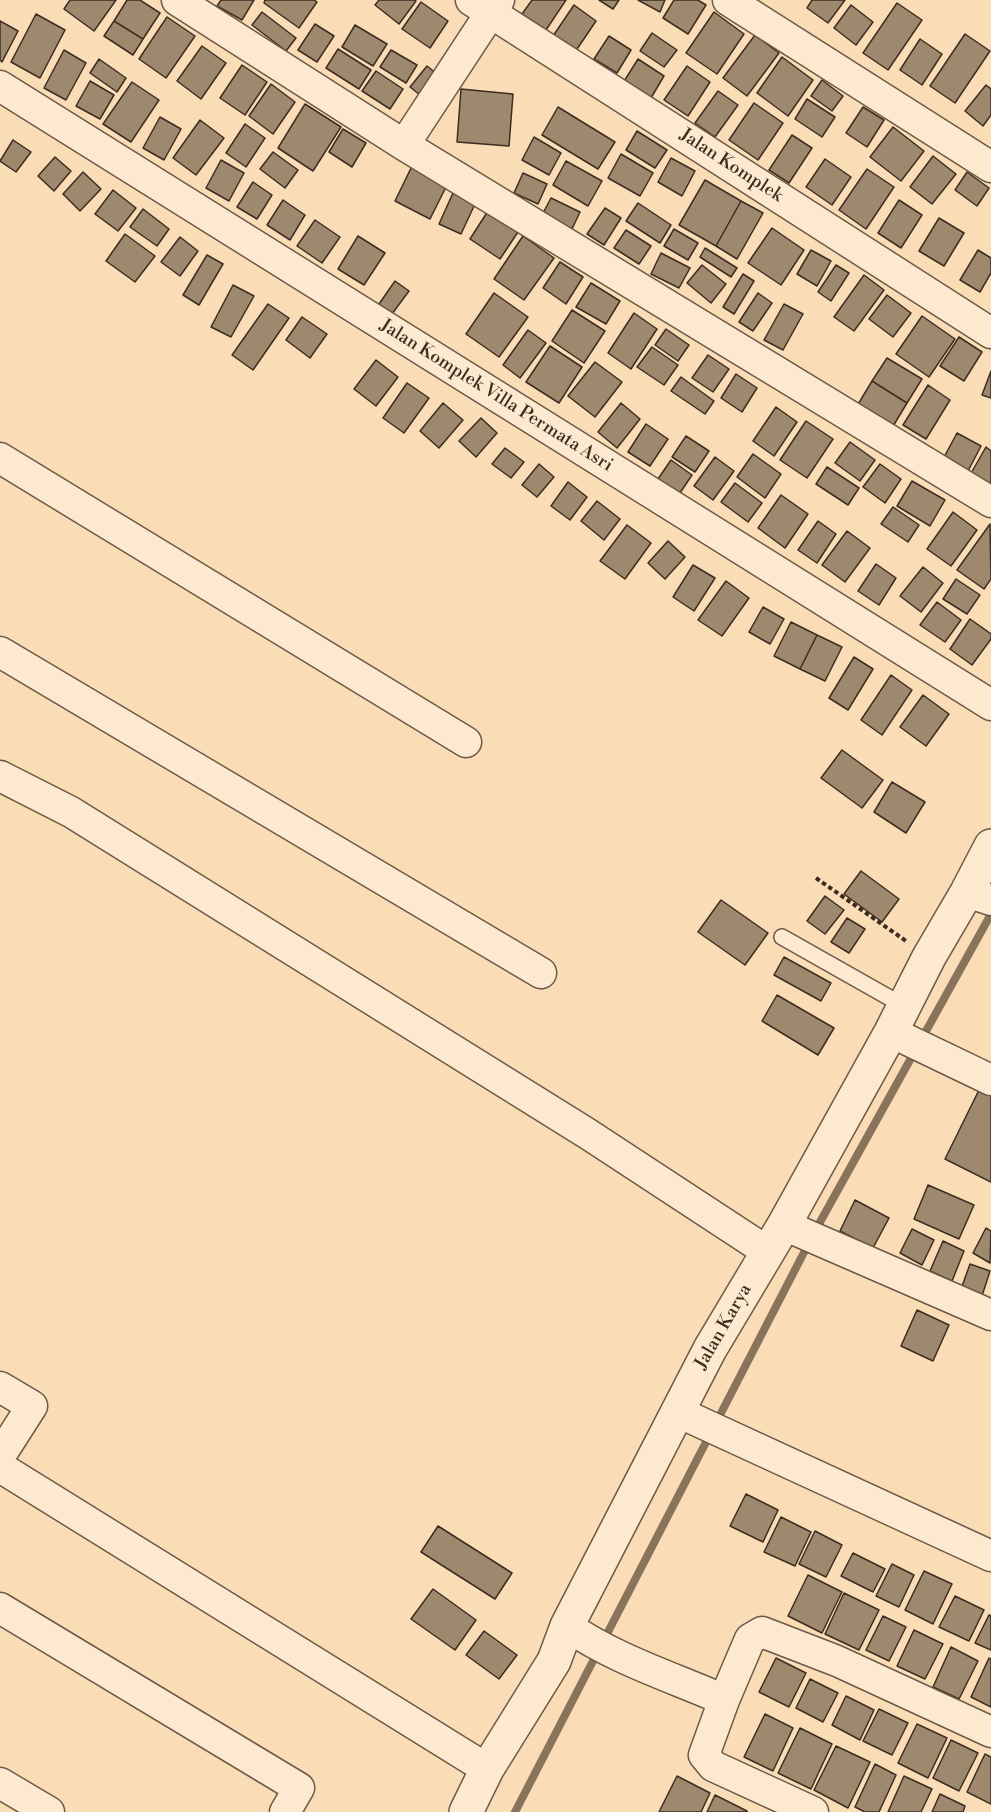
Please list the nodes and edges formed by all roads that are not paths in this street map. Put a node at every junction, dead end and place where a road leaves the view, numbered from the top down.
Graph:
1 (177, 0) edge
2 (728, 0) edge
3 (487, 4) edge
4 (0, 86) edge
5 (404, 145) junction
6 (991, 167) edge
7 (991, 333) edge
8 (0, 458) edge
9 (991, 502) edge
10 (0, 652) edge
11 (991, 705) edge
12 (466, 742) dead end
13 (0, 776) edge
14 (991, 846) edge
15 (981, 896) edge
16 (782, 937) dead end
17 (541, 973) dead end
18 (899, 1025) junction
19 (991, 1080) edge
20 (792, 1238) junction
21 (991, 1315) edge
22 (0, 1387) edge
23 (678, 1412) junction
24 (0, 1456) edge
25 (0, 1467) edge
26 (991, 1556) edge
27 (0, 1608) edge
28 (575, 1632) junction
29 (724, 1700) junction
30 (991, 1732) edge
31 (487, 1769) junction
32 (0, 1783) edge
33 (49, 1812) edge
34 (285, 1812) edge
35 (466, 1812) edge
36 (813, 1812) edge

1 - 5 street
2 - 6 street
3 - 5 street
3 - 7 street, Jalan Komplek
4 - 11 street, Jalan Komplek Villa Permata Asri
5 - 9 street
8 - 12 street
10 - 17 street
13 - 20 street
14 - 15 street, Jalan Karya
15 - 18 street, Jalan Karya
16 - 18 lane
18 - 19 street
18 - 20 street, Jalan Karya
20 - 21 street
20 - 23 street, Jalan Karya
22 - 24 street
23 - 26 street
23 - 28 street, Jalan Karya
25 - 31 street
27 - 34 street
28 - 29 street
28 - 31 street, Jalan Karya
29 - 30 street
29 - 36 street
31 - 35 street, Jalan Karya
32 - 33 street

